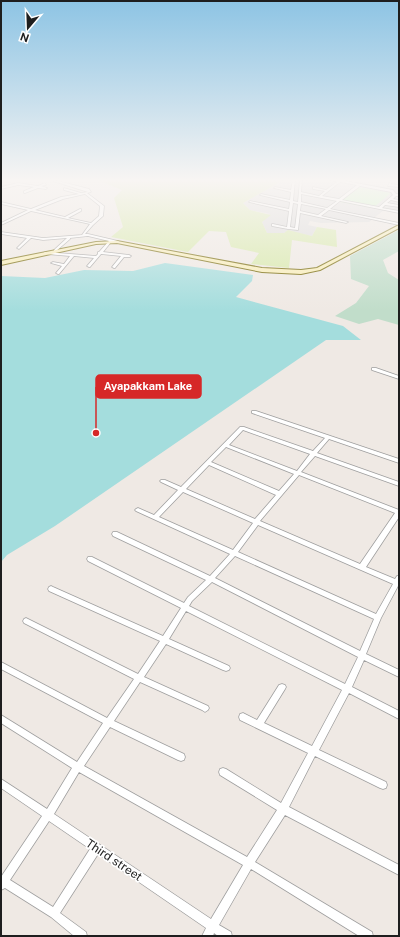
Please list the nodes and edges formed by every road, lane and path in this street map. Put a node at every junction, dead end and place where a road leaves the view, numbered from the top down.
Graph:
1 (92, 224) edge
2 (288, 224) edge
3 (298, 224) edge
4 (273, 225) dead end
5 (399, 225) edge
6 (288, 228) junction
7 (1, 233) edge
8 (83, 235) junction
9 (29, 238) junction
10 (69, 238) junction
11 (110, 242) junction
12 (118, 242) junction
13 (19, 248) dead end
14 (55, 251) junction
15 (46, 253) junction
16 (99, 253) junction
17 (72, 256) junction
18 (123, 256) junction
19 (129, 256) dead end
20 (96, 258) junction
21 (1, 263) edge
22 (53, 263) dead end
23 (65, 265) junction
24 (90, 266) dead end
25 (114, 267) dead end
26 (58, 273) dead end
27 (374, 369) dead end
28 (399, 378) edge
29 (254, 412) dead end
30 (328, 437) junction
31 (225, 445) junction
32 (314, 454) junction
33 (399, 461) edge
34 (208, 463) junction
35 (299, 473) junction
36 (163, 481) dead end
37 (399, 484) edge
38 (183, 489) junction
39 (280, 494) junction
40 (138, 510) dead end
41 (399, 512) edge
42 (156, 518) junction
43 (257, 521) junction
44 (115, 534) dead end
45 (234, 553) junction
46 (90, 559) dead end
47 (362, 567) junction
48 (211, 579) junction
49 (398, 581) edge
50 (51, 589) dead end
51 (185, 607) junction
52 (378, 618) junction
53 (26, 621) dead end
54 (164, 641) junction
55 (362, 656) junction
56 (1, 665) edge
57 (226, 668) dead end
58 (399, 674) edge
59 (139, 678) junction
60 (282, 687) dead end
61 (347, 689) junction
62 (205, 708) dead end
63 (399, 715) edge
64 (243, 717) dead end
65 (1, 719) edge
66 (108, 722) junction
67 (258, 725) junction
68 (314, 752) junction
69 (181, 757) dead end
70 (78, 767) junction
71 (223, 772) dead end
72 (1, 784) edge
73 (383, 785) dead end
74 (283, 809) junction
75 (48, 815) junction
76 (96, 848) junction
77 (249, 863) junction
78 (399, 870) edge
79 (2, 884) edge
80 (54, 914) junction
81 (212, 926) junction
82 (82, 936) edge
83 (207, 936) edge
84 (227, 936) edge
85 (368, 936) edge

1 - 8 street
2 - 6 street
3 - 6 street
4 - 6 street
5 - 12 main road
7 - 9 street
8 - 10 street
8 - 12 street
9 - 10 street
9 - 13 street
10 - 14 street
11 - 12 main road
11 - 14 main road
11 - 16 street
14 - 15 main road
15 - 17 street
15 - 21 main road
16 - 18 street
16 - 20 street
17 - 20 street
17 - 23 street
18 - 19 street
18 - 25 street
20 - 24 street
22 - 23 street
23 - 26 street
27 - 28 street
29 - 30 street
30 - 32 street
30 - 33 street
31 - 32 street
31 - 34 street
31 - 35 street
32 - 35 street
32 - 37 street
34 - 38 street
34 - 39 street
35 - 39 street
35 - 41 street
36 - 38 street
38 - 42 street
38 - 43 street
39 - 43 street
40 - 42 street
41 - 47 street
42 - 45 street
43 - 45 street
43 - 47 street
44 - 48 street
45 - 48 street
45 - 52 street
46 - 51 street
47 - 49 street
48 - 51 street
48 - 55 street
49 - 52 street
50 - 54 street
51 - 54 street
51 - 61 street
52 - 55 street
53 - 59 street
54 - 57 street
54 - 59 street
55 - 58 street
55 - 61 street
56 - 66 street
59 - 62 street
59 - 66 street
60 - 67 street
61 - 63 street
61 - 68 street
64 - 67 street
65 - 70 street
66 - 69 street
66 - 70 street
67 - 68 street
68 - 73 street
68 - 74 street
70 - 75 street
70 - 77 street
71 - 74 street
72 - 75 street, Third street
74 - 77 street
74 - 78 street
75 - 76 street, Third street
75 - 79 street
76 - 80 street
76 - 81 street, Third street
77 - 81 street
77 - 85 street
79 - 80 street
80 - 82 street
81 - 83 street
81 - 84 street, Third street

